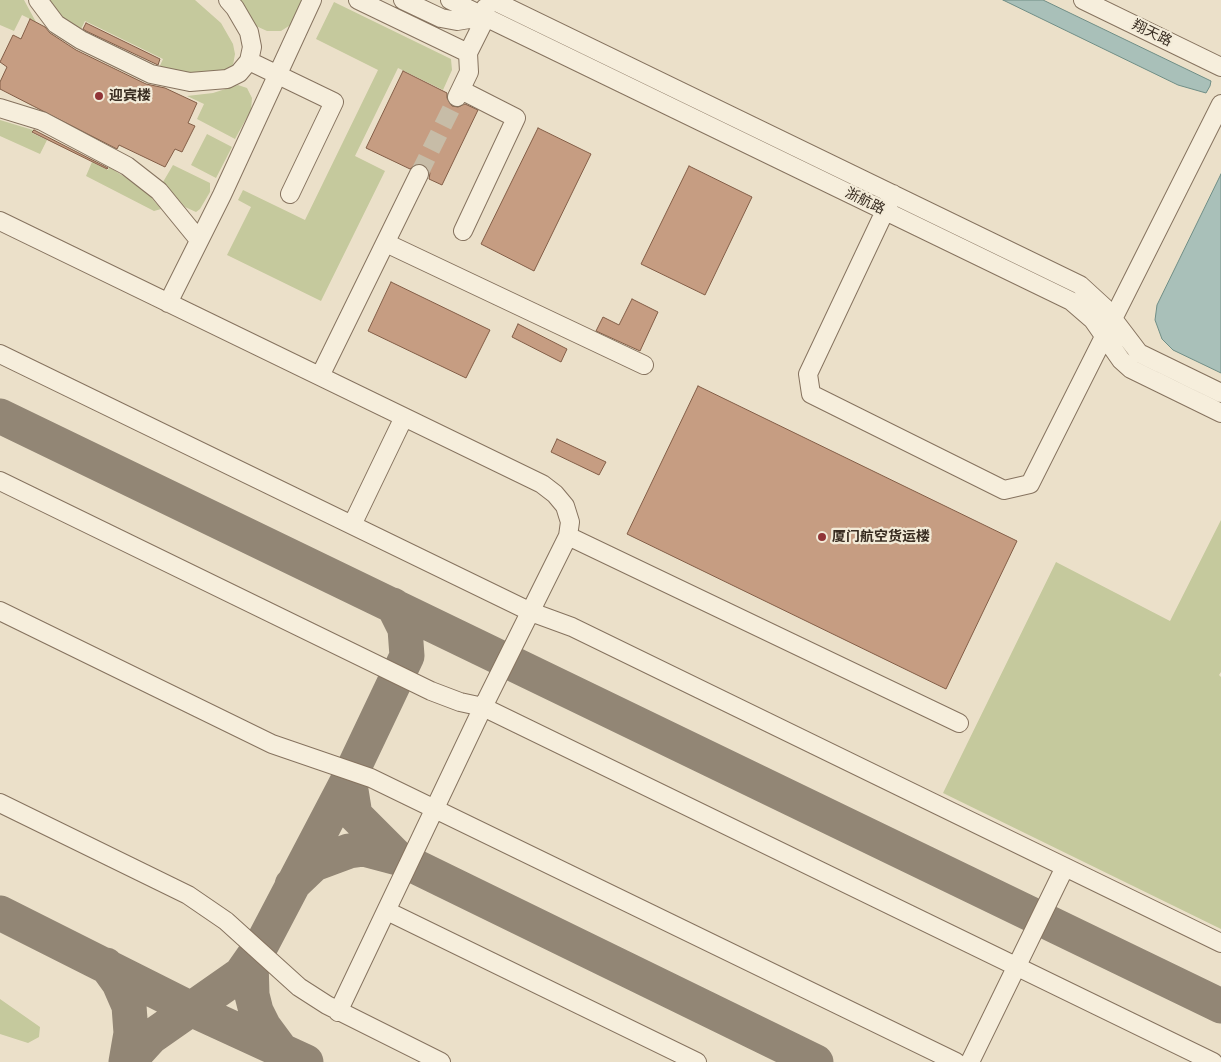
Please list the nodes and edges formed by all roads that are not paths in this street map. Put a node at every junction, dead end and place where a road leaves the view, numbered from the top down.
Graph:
1 (38, 0) edge
2 (228, 0) edge
3 (312, 0) edge
4 (358, 0) edge
5 (403, 0) edge
6 (450, 0) edge
7 (1083, 0) edge
8 (500, 2) edge
9 (485, 9) edge
10 (468, 53) junction
11 (250, 61) junction
12 (1221, 67) edge
13 (278, 75) junction
14 (1221, 104) edge
15 (0, 108) edge
16 (420, 174) tunnel mouth
17 (290, 194) dead end
18 (893, 194) junction
19 (885, 211) junction
20 (1, 224) edge
21 (463, 231) dead end
22 (199, 240) junction
23 (386, 243) junction
24 (168, 302) junction
25 (1114, 319) junction
26 (1105, 338) junction
27 (0, 354) edge
28 (644, 364) dead end
29 (320, 376) junction
30 (1221, 393) edge
31 (1221, 413) edge
32 (404, 417) junction
33 (0, 481) edge
34 (352, 525) junction
35 (568, 536) junction
36 (0, 611) edge
37 (531, 612) junction
38 (482, 707) junction
39 (959, 723) dead end
40 (0, 802) edge
41 (435, 809) junction
42 (1065, 867) junction
43 (387, 911) junction
44 (1221, 943) edge
45 (1016, 966) junction
46 (338, 1012) junction
47 (418, 1057) edge
48 (442, 1062) edge
49 (697, 1062) edge
50 (956, 1062) edge
51 (970, 1062) edge
52 (1214, 1062) edge

1 - 11 street
2 - 11 street
3 - 13 street
4 - 10 street
5 - 9 street
6 - 9 street, 浙航路
7 - 12 street, 翔天路
8 - 9 street
8 - 18 street, 浙航路
9 - 10 street
9 - 19 street, 浙航路
10 - 21 street
11 - 13 street
13 - 17 street
13 - 22 street
14 - 25 street
15 - 22 street
16 - 23 street
18 - 19 street
18 - 25 street, 浙航路
19 - 26 street, 浙航路
19 - 26 street
20 - 24 street
22 - 24 street
23 - 28 street
23 - 29 street
24 - 29 street
25 - 26 street
25 - 30 street, 浙航路
26 - 31 street, 浙航路
27 - 34 street
29 - 32 street
32 - 34 street
32 - 35 street
33 - 38 street
34 - 37 street
35 - 37 street
35 - 39 street
36 - 41 street
37 - 38 street
37 - 42 street
38 - 41 street
38 - 45 street
40 - 46 street
41 - 43 street
41 - 50 street
42 - 44 street
42 - 45 street
43 - 46 street
43 - 49 street
45 - 51 street
45 - 52 street
46 - 47 street
47 - 48 street

